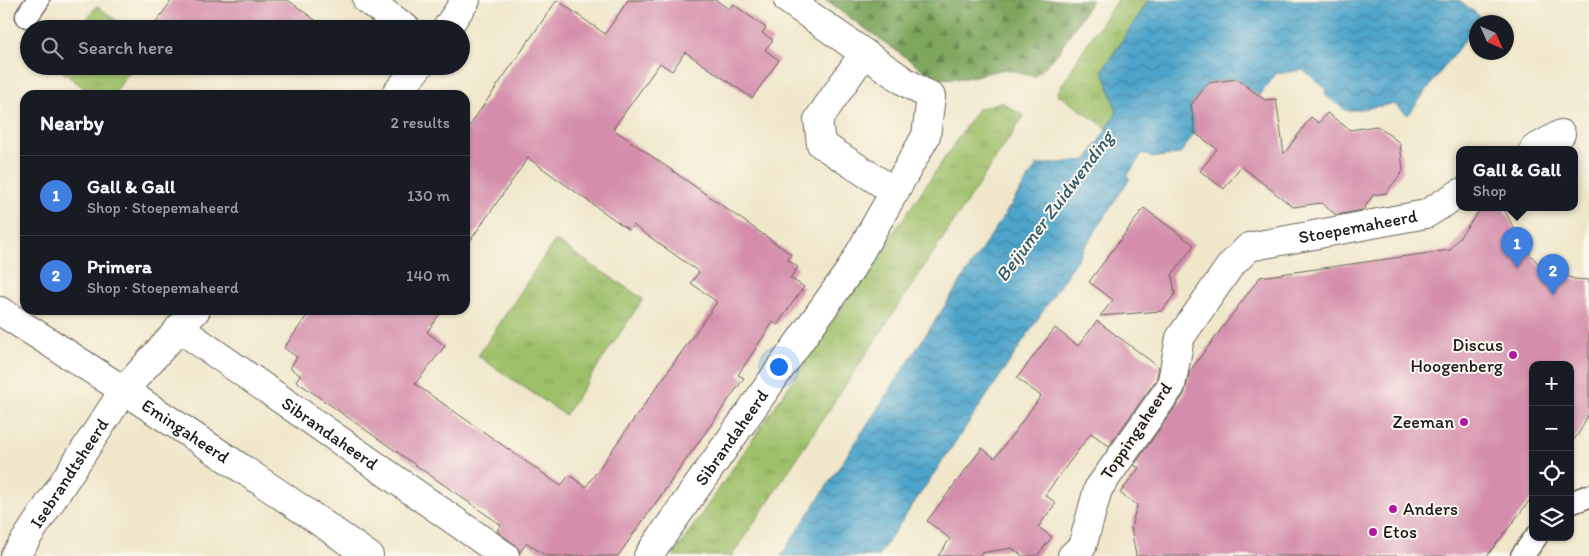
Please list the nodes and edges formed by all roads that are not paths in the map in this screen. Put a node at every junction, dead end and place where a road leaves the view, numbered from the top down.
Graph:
1 (366, 0) edge
2 (466, 0) edge
3 (788, 0) edge
4 (394, 20) edge
5 (452, 20) edge
6 (864, 53) junction
7 (412, 75) edge
8 (399, 90) edge
9 (1561, 134) dead end
10 (1539, 146) edge
11 (895, 192) junction
12 (1456, 195) edge
13 (1249, 247) joint
14 (0, 311) edge
15 (188, 319) edge
16 (124, 390) junction
17 (1589, 496) edge
18 (1574, 502) edge
19 (1533, 541) edge
20 (1083, 553) edge
21 (15, 556) edge
22 (369, 556) edge
23 (505, 556) edge
24 (648, 556) edge
25 (1522, 556) edge

1 - 4 street
2 - 5 street
3 - 6 street, Sibrandaheerd
6 - 11 street, Sibrandaheerd
6 - 11 street
7 - 8 street
9 - 10 street
11 - 24 street, Sibrandaheerd
12 - 13 street, Stoepemaheerd
13 - 20 street, Toppingaheerd
14 - 16 street, Emingaheerd
15 - 16 street, Sibrandaheerd
15 - 23 street, Sibrandaheerd
16 - 21 street, Isebrandtsheerd
16 - 22 street, Emingaheerd
17 - 18 lane
19 - 25 lane

